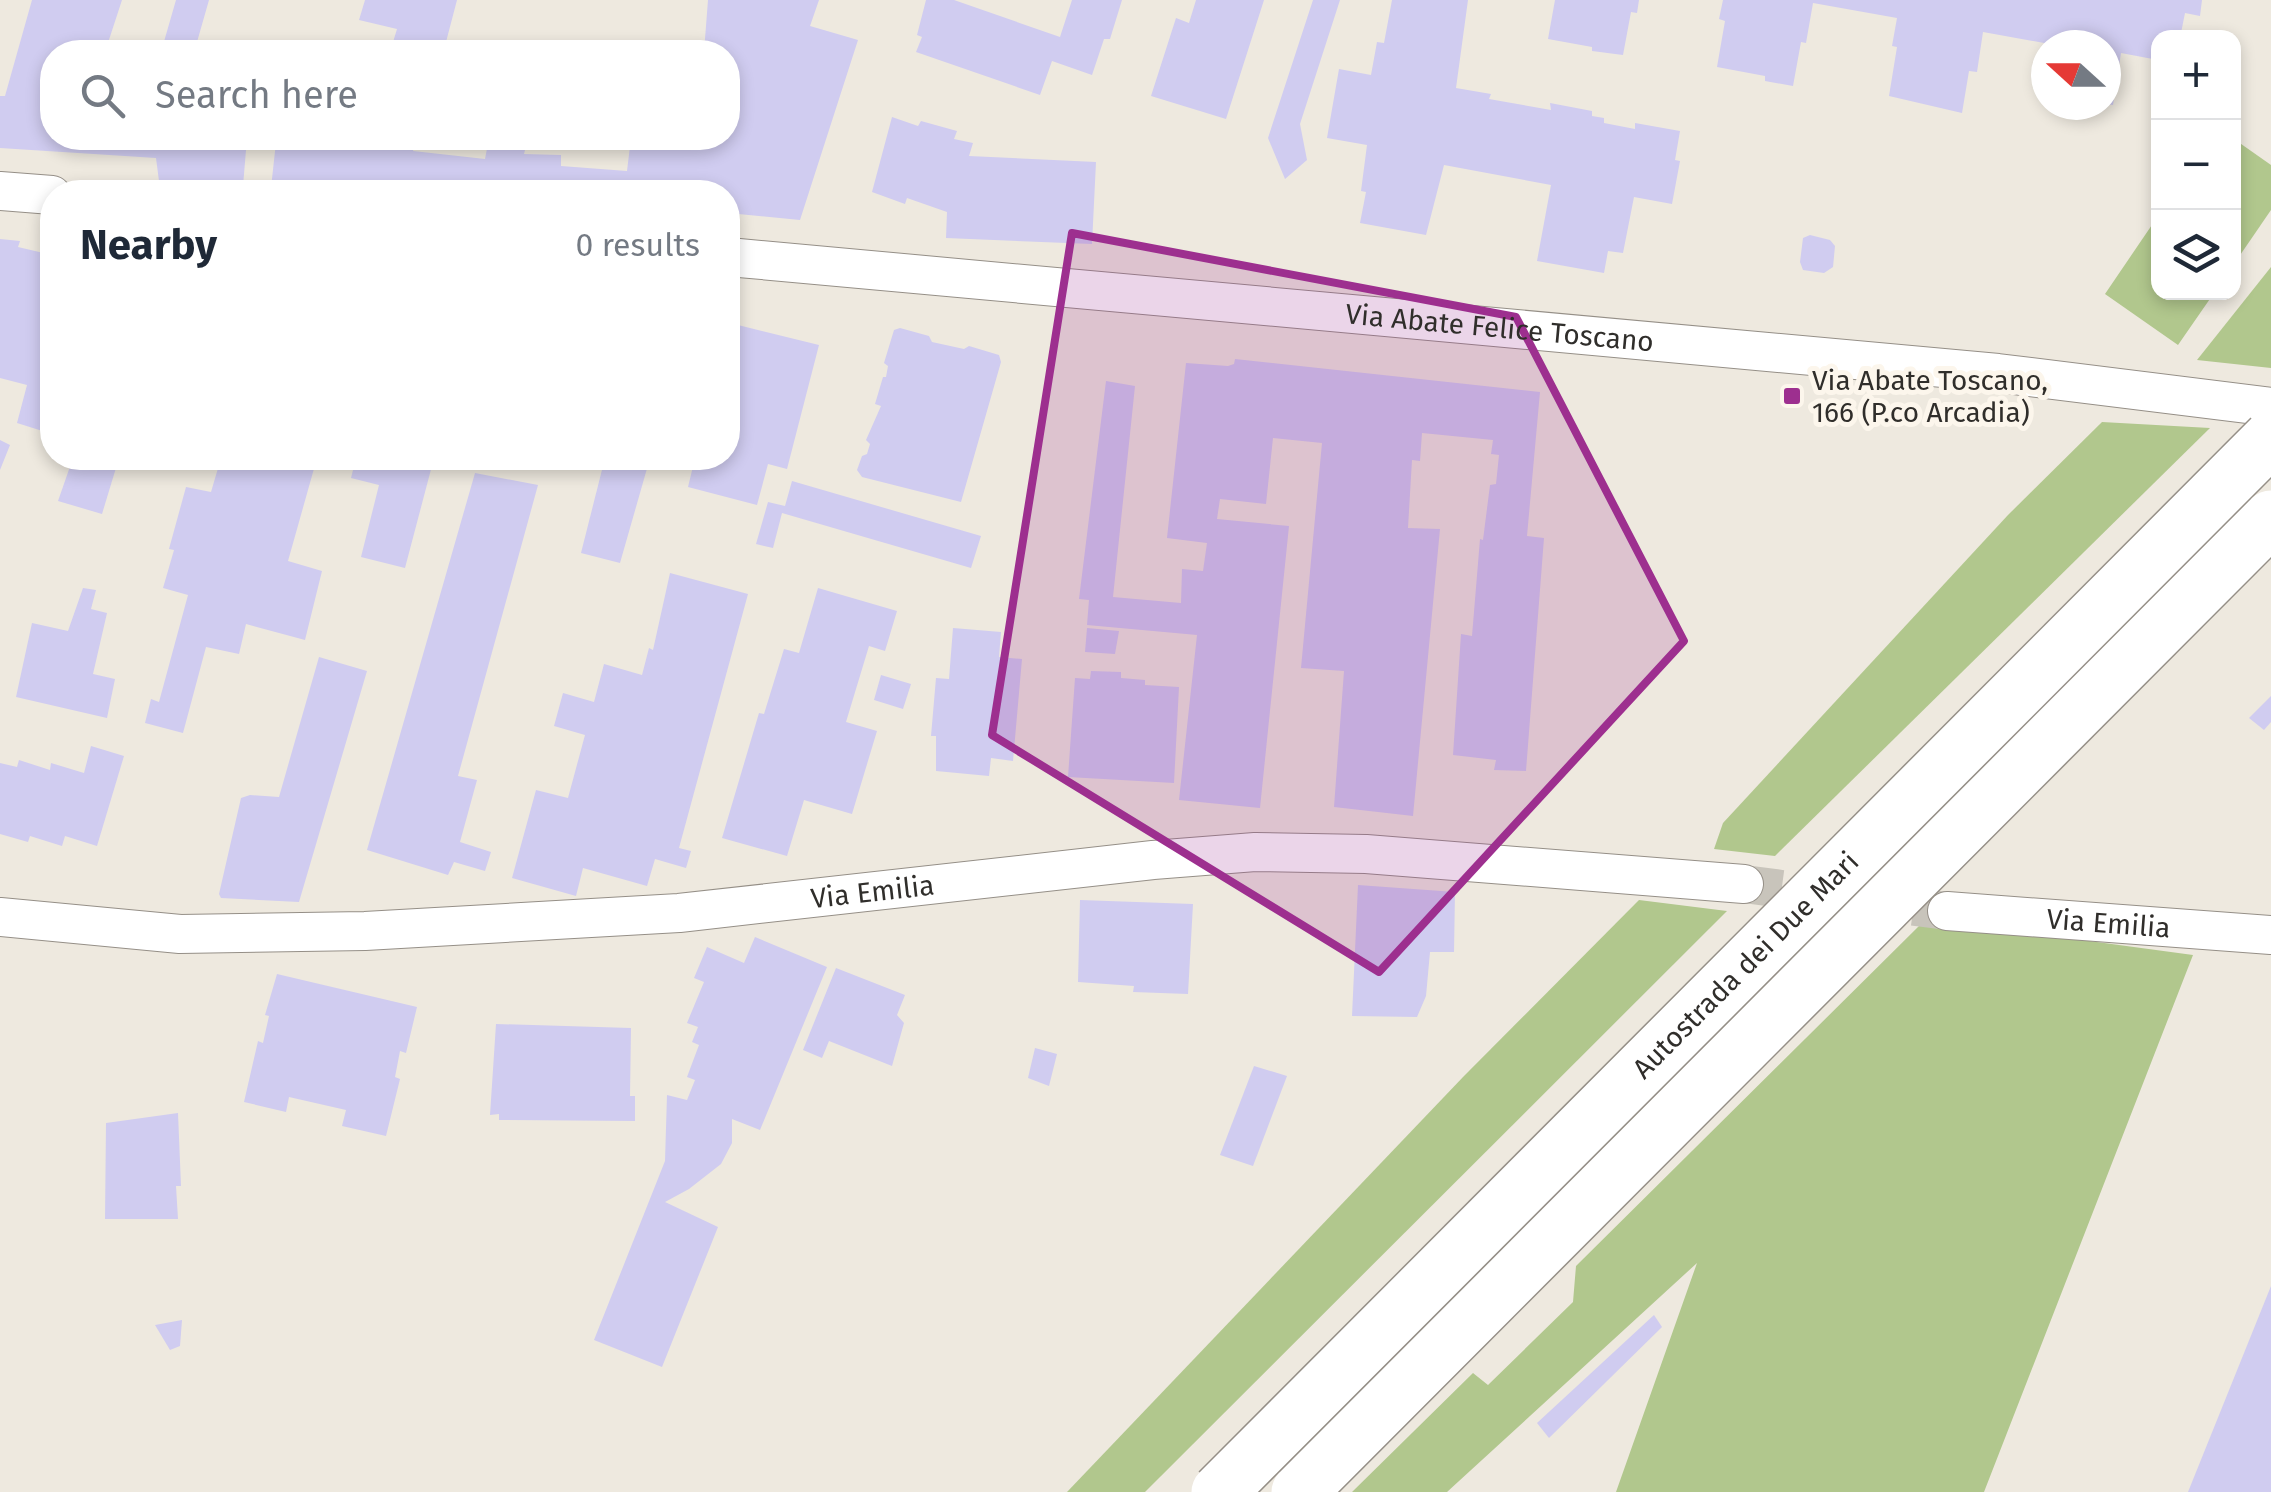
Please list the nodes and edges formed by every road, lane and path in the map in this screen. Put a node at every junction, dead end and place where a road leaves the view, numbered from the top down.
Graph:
1 (0, 190) edge
2 (40, 194) edge
3 (740, 258) edge
4 (2271, 407) edge
5 (2271, 438) edge
6 (2271, 518) edge
7 (1744, 884) tunnel mouth
8 (1946, 910) tunnel mouth
9 (0, 916) edge
10 (2271, 935) edge
11 (1219, 1492) edge
12 (1298, 1492) edge

1 - 2 street
3 - 4 street, Via Abate Felice Toscano
5 - 11 highway, Autostrada dei Due Mari, bridge
6 - 12 highway, Autostrada dei Due Mari, bridge
7 - 9 street, Via Emilia
8 - 10 street, Via Emilia

